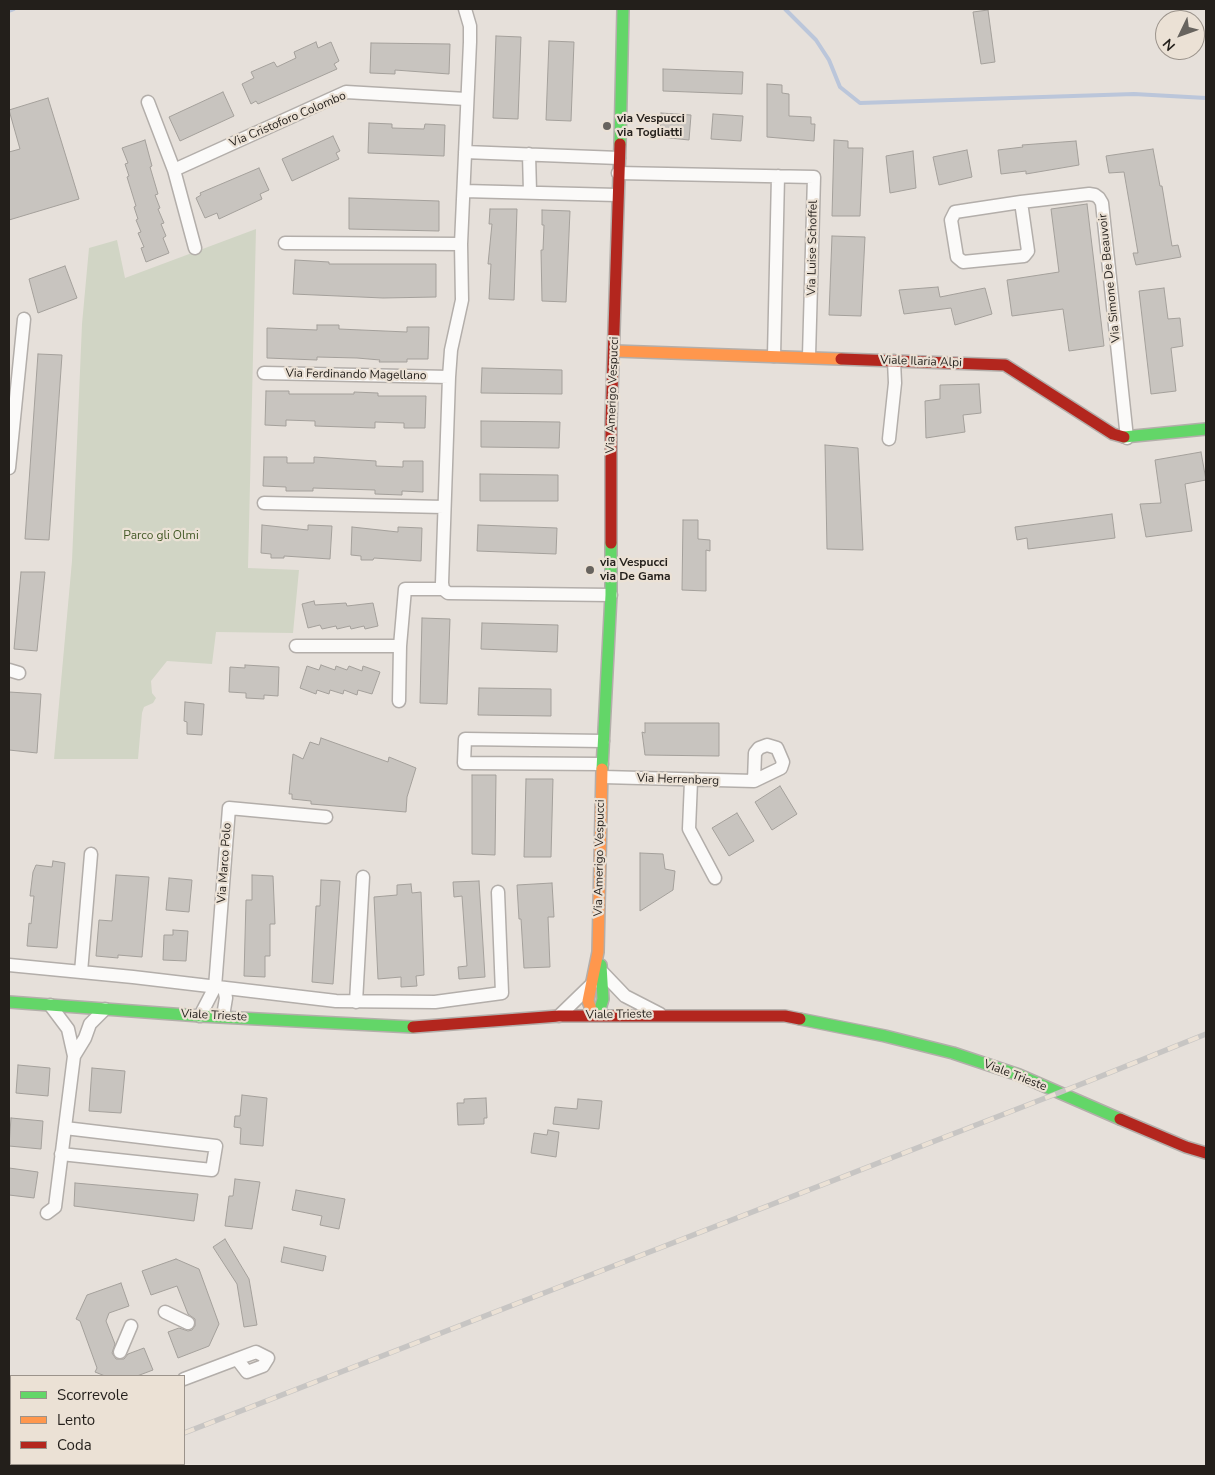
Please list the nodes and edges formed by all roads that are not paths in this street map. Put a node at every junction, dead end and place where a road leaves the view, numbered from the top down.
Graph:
1 (465, 9) edge
2 (623, 9) edge
3 (466, 99) junction
4 (148, 102) dead end
5 (465, 152) junction
6 (529, 154) junction
7 (619, 158) junction
8 (174, 170) junction
9 (618, 173) junction
10 (778, 176) junction
11 (464, 191) junction
12 (530, 192) junction
13 (617, 194) junction
14 (1021, 202) junction
15 (285, 243) dead end
16 (461, 244) junction
17 (195, 248) dead end
18 (24, 319) dead end
19 (615, 352) junction
20 (774, 356) junction
21 (810, 356) junction
22 (894, 361) junction
23 (264, 373) dead end
24 (13, 377) edge
25 (449, 377) junction
26 (1206, 429) edge
27 (1127, 438) junction
28 (889, 439) dead end
29 (9, 468) edge
30 (264, 503) dead end
31 (444, 507) junction
32 (443, 589) junction
33 (610, 595) junction
34 (296, 646) dead end
35 (400, 646) junction
36 (399, 701) dead end
37 (603, 741) junction
38 (602, 771) junction
39 (691, 781) junction
40 (754, 781) dead end
41 (326, 817) dead end
42 (91, 854) dead end
43 (363, 877) dead end
44 (715, 878) dead end
45 (498, 892) dead end
46 (598, 952) junction
47 (9, 965) edge
48 (81, 972) junction
49 (604, 973) junction
50 (591, 986) junction
51 (219, 987) junction
52 (9, 1002) edge
53 (356, 1002) junction
54 (50, 1005) junction
55 (82, 1007) junction
56 (105, 1009) junction
57 (660, 1014) junction
58 (200, 1016) junction
59 (223, 1016) junction
60 (559, 1016) junction
61 (593, 1016) junction
62 (90, 1024) junction
63 (68, 1030) junction
64 (74, 1056) junction
65 (65, 1128) junction
66 (1206, 1153) edge
67 (62, 1154) junction
68 (47, 1213) dead end
69 (165, 1312) dead end
70 (188, 1323) dead end
71 (131, 1326) dead end
72 (120, 1352) dead end
73 (238, 1359) dead end
74 (185, 1379) edge

1 - 3 street
2 - 7 street, Via Amerigo Vespucci
3 - 5 street
3 - 8 street, Via Cristoforo Colombo
4 - 8 street
5 - 6 street
5 - 11 street
6 - 7 street
6 - 12 street
7 - 9 street, Via Amerigo Vespucci
8 - 17 street
9 - 10 street, Via Luise Schoffel
9 - 13 street, Via Amerigo Vespucci
10 - 20 street
10 - 21 street, Via Luise Schoffel
11 - 12 street
11 - 16 street
12 - 13 street
13 - 19 street, Via Amerigo Vespucci
14 - 14 street, Via Simone De Beauvoir
14 - 27 street, Via Simone De Beauvoir
15 - 16 street
16 - 25 street
18 - 24 street
19 - 20 street, Viale Ilaria Alpi
19 - 33 street, Via Amerigo Vespucci
20 - 21 street, Viale Ilaria Alpi
21 - 22 street, Viale Ilaria Alpi
22 - 27 street, Viale Ilaria Alpi
22 - 28 street
23 - 25 street, Via Ferdinando Magellano
24 - 29 street
25 - 31 street
26 - 27 street, Viale Ilaria Alpi
30 - 31 street
31 - 32 street
32 - 33 street
32 - 35 street
33 - 37 street, Via Amerigo Vespucci
34 - 35 street
35 - 36 street
37 - 38 street, Via Amerigo Vespucci
37 - 38 street
38 - 39 street, Via Herrenberg
38 - 46 street, Via Amerigo Vespucci
39 - 40 street, Via Herrenberg
39 - 44 street
41 - 51 street, Via Marco Polo
42 - 48 street
43 - 53 street
45 - 53 street
46 - 49 street, Via Amerigo Vespucci
46 - 50 street, Via Amerigo Vespucci
47 - 48 street
48 - 51 street
49 - 57 street, Via Amerigo Vespucci
49 - 61 street, Via Amerigo Vespucci
50 - 60 street
50 - 61 street, Via Amerigo Vespucci
51 - 53 street
51 - 58 street, Via Marco Polo
51 - 59 street, Via Marco Polo
52 - 54 street, Viale Trieste
54 - 55 street, Viale Trieste
54 - 63 street
55 - 56 street, Viale Trieste
55 - 62 street
55 - 63 street
56 - 58 street, Viale Trieste
56 - 62 street
57 - 61 street, Viale Trieste
57 - 66 street, Viale Trieste
58 - 59 street, Viale Trieste
59 - 60 street, Viale Trieste
60 - 61 street, Viale Trieste
62 - 64 street
63 - 64 street
64 - 65 street
65 - 67 street
65 - 67 street
67 - 68 street
69 - 70 street
71 - 72 street
73 - 74 street

